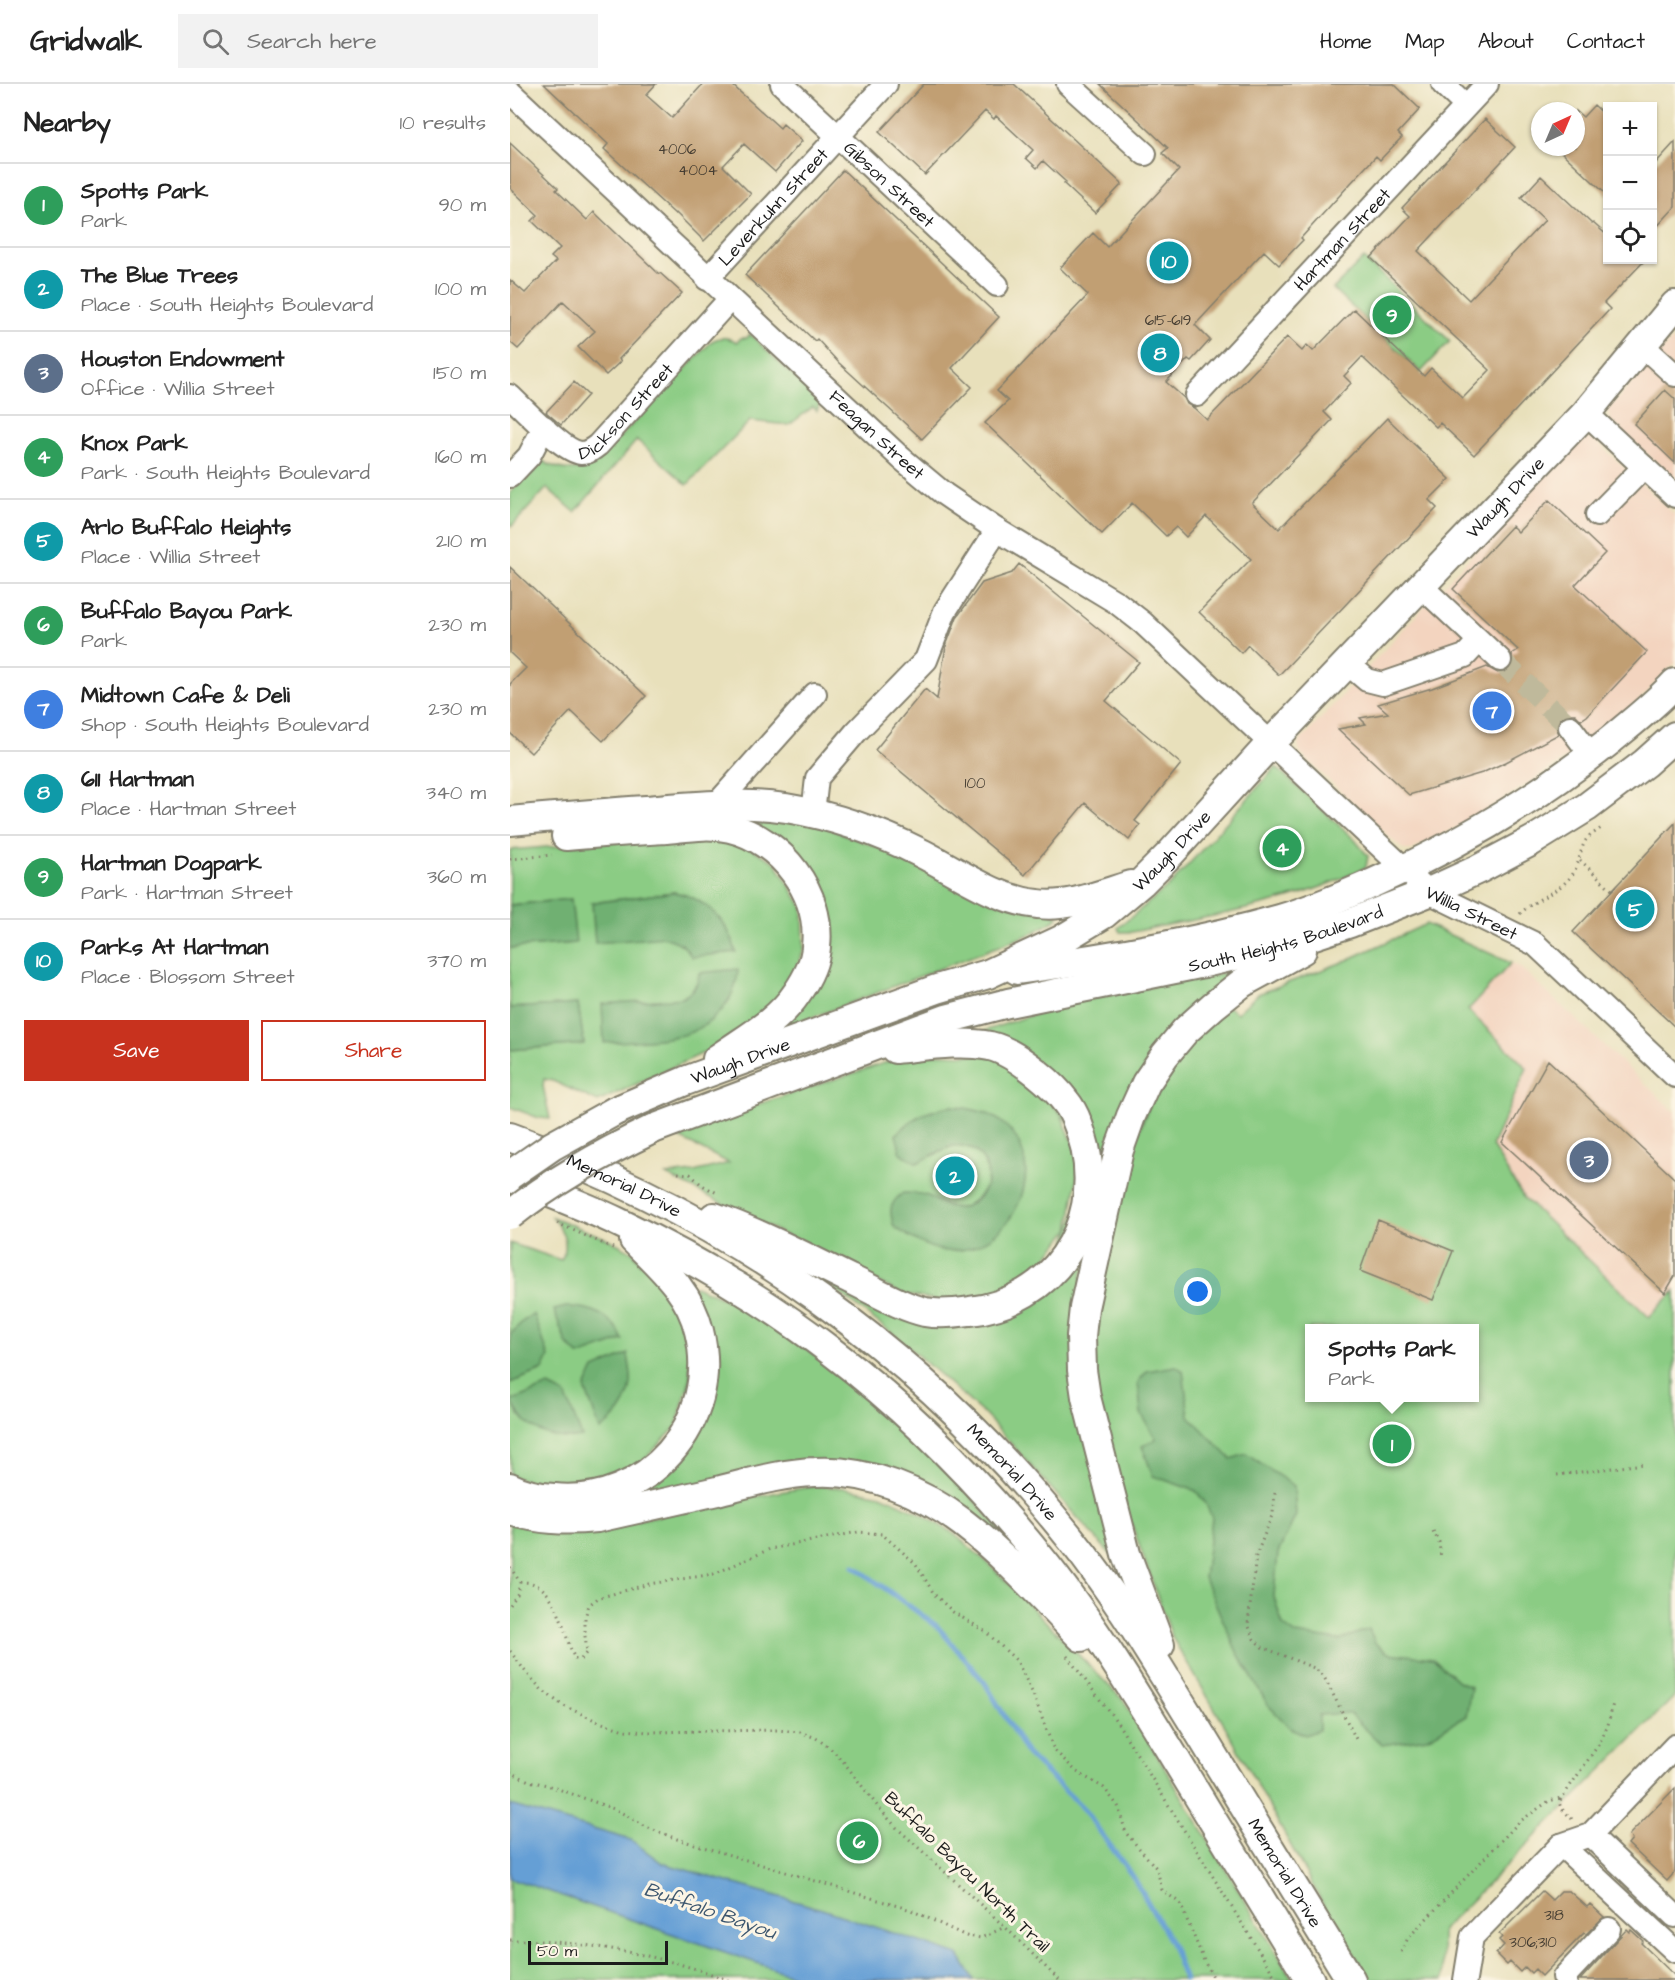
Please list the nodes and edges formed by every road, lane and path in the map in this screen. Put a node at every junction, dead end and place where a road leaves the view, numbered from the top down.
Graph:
1 (782, 84) edge
2 (886, 84) edge
3 (1068, 84) edge
4 (1443, 84) edge
5 (1486, 84) edge
6 (510, 92) edge
7 (1466, 106) junction
8 (838, 136) junction
9 (1145, 154) dead end
10 (707, 279) junction
11 (997, 285) dead end
12 (730, 299) junction
13 (1675, 305) edge
14 (1642, 345) junction
15 (1675, 375) edge
16 (1197, 395) dead end
17 (510, 396) edge
18 (1586, 413) junction
19 (544, 427) junction
20 (1644, 467) junction
21 (510, 476) edge
22 (1675, 496) edge
23 (1597, 515) dead end
24 (997, 530) junction
25 (1421, 586) junction
26 (1479, 641) junction
27 (1500, 660) tunnel mouth
28 (1347, 663) junction
29 (1675, 683) edge
30 (815, 694) dead end
31 (1642, 713) junction
32 (1570, 728) tunnel mouth
33 (1671, 740) edge
34 (1271, 743) junction
35 (1591, 755) junction
36 (716, 805) junction
37 (813, 814) junction
38 (510, 821) edge
39 (1605, 825) dead end
40 (510, 840) edge
41 (560, 855) dead end
42 (510, 858) edge
43 (1580, 860) junction
44 (1405, 868) junction
45 (1142, 882) junction
46 (1612, 890) dead end
47 (1430, 892) junction
48 (1350, 923) junction
49 (1505, 929) junction
50 (988, 974) junction
51 (857, 1053) junction
52 (1675, 1076) edge
53 (686, 1082) junction
54 (515, 1138) edge
55 (678, 1173) dead end
56 (510, 1176) edge
57 (620, 1181) junction
58 (722, 1196) dead end
59 (510, 1215) edge
60 (557, 1223) dead end
61 (615, 1235) junction
62 (1644, 1464) dead end
63 (1557, 1475) dead end
64 (510, 1487) edge
65 (1275, 1493) dead end
66 (510, 1511) edge
67 (1432, 1531) dead end
68 (1441, 1558) dead end
69 (510, 1568) edge
70 (520, 1582) junction
71 (510, 1605) edge
72 (510, 1651) edge
73 (1067, 1656) dead end
74 (1135, 1692) junction
75 (1613, 1703) dead end
76 (1186, 1711) junction
77 (1356, 1738) dead end
78 (1675, 1746) edge
79 (510, 1772) edge
80 (1561, 1798) junction
81 (1577, 1840) junction
82 (1675, 1916) edge
83 (1005, 1927) junction
84 (1608, 1929) dead end
85 (510, 1940) edge
86 (1675, 1951) edge
87 (1401, 1952) dead end
88 (728, 1980) edge
89 (1059, 1980) edge
90 (1215, 1980) edge
91 (1277, 1980) edge
92 (1310, 1980) edge
93 (1351, 1980) edge
94 (1465, 1980) edge
95 (1566, 1980) edge

1 - 8 street, Gibson Street
2 - 8 street, Leverkuhn Street
3 - 9 street
4 - 7 street
5 - 7 street, Hartman Street
6 - 10 street, Feagan Street
7 - 16 street, Hartman Street
8 - 10 street, Leverkuhn Street
8 - 11 street, Gibson Street
10 - 12 street, Feagan Street
12 - 19 street, Dickson Street
12 - 24 street, Feagan Street
13 - 14 main road, Waugh Drive
14 - 15 street
14 - 18 main road, Waugh Drive
17 - 19 street, Dickson Street
18 - 20 street
18 - 25 main road, Waugh Drive
19 - 21 street
20 - 22 street
20 - 23 street
24 - 34 street, Feagan Street
24 - 37 street
25 - 26 street
25 - 28 main road, Waugh Drive
26 - 27 street
26 - 28 street
28 - 34 main road, Waugh Drive
29 - 31 main road, South Heights Boulevard
30 - 36 street
31 - 33 main road
31 - 35 main road, South Heights Boulevard
32 - 35 street
33 - 47 main road, South Heights Boulevard
34 - 44 street, Willia Street
34 - 45 main road, Waugh Drive
35 - 44 main road, South Heights Boulevard
36 - 37 main road
36 - 38 main road
37 - 45 main road
39 - 43 path
40 - 53 main road
41 - 42 path
43 - 46 path
43 - 49 path
44 - 47 street, Willia Street
44 - 50 main road, South Heights Boulevard
45 - 50 main road, Waugh Drive
47 - 48 main road, South Heights Boulevard
47 - 49 street, Willia Street
48 - 51 main road, South Heights Boulevard
48 - 76 main road
49 - 52 street, Willia Street
50 - 53 main road, Waugh Drive
51 - 57 main road
51 - 59 main road, Waugh Drive, bridge
53 - 56 main road, Waugh Drive, bridge
54 - 57 main road, Memorial Drive
55 - 58 path
56 - 61 main road, Memorial Drive
57 - 76 main road, Memorial Drive
60 - 61 path
61 - 64 main road
61 - 74 main road, Memorial Drive
62 - 63 path
65 - 77 path
66 - 74 main road
67 - 68 path
69 - 70 path
70 - 71 path
70 - 90 path
72 - 83 path, Buffalo Bayou North Trail
73 - 91 path
74 - 92 main road, Memorial Drive
75 - 80 path
76 - 93 main road, Memorial Drive
78 - 81 street
79 - 83 path
80 - 81 path
80 - 87 path
81 - 82 street
81 - 86 street
81 - 94 street
83 - 89 path, Buffalo Bayou North Trail
84 - 95 street
85 - 88 path

